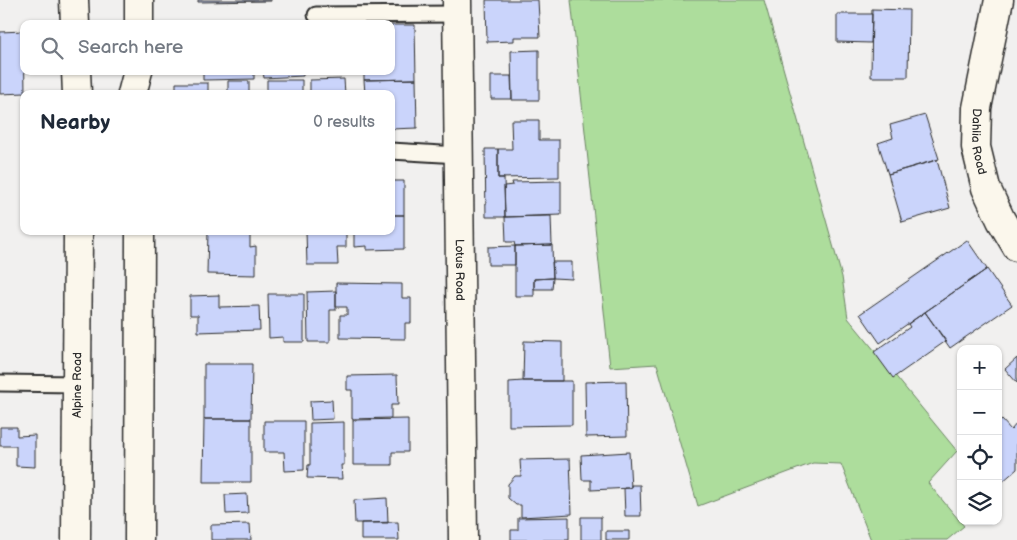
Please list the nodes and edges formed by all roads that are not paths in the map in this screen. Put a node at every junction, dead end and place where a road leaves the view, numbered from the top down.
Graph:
1 (74, 0) edge
2 (139, 0) edge
3 (999, 0) edge
4 (457, 7) edge
5 (316, 15) dead end
6 (75, 20) edge
7 (139, 20) edge
8 (76, 75) edge
9 (138, 75) edge
10 (139, 75) edge
11 (77, 90) edge
12 (133, 90) edge
13 (140, 90) edge
14 (395, 151) edge
15 (459, 154) junction
16 (78, 235) edge
17 (140, 235) edge
18 (1017, 247) edge
19 (0, 382) edge
20 (77, 384) junction
21 (76, 540) edge
22 (139, 540) edge
23 (463, 540) edge

1 - 6 street
2 - 7 street
3 - 18 street, Dahlia Road
4 - 5 lane
4 - 15 street, Lotus Road
8 - 11 street
9 - 12 street
10 - 13 street
14 - 15 lane
15 - 23 street, Lotus Road
16 - 20 street, Alpine Road
17 - 22 street
19 - 20 lane
20 - 21 street, Alpine Road

